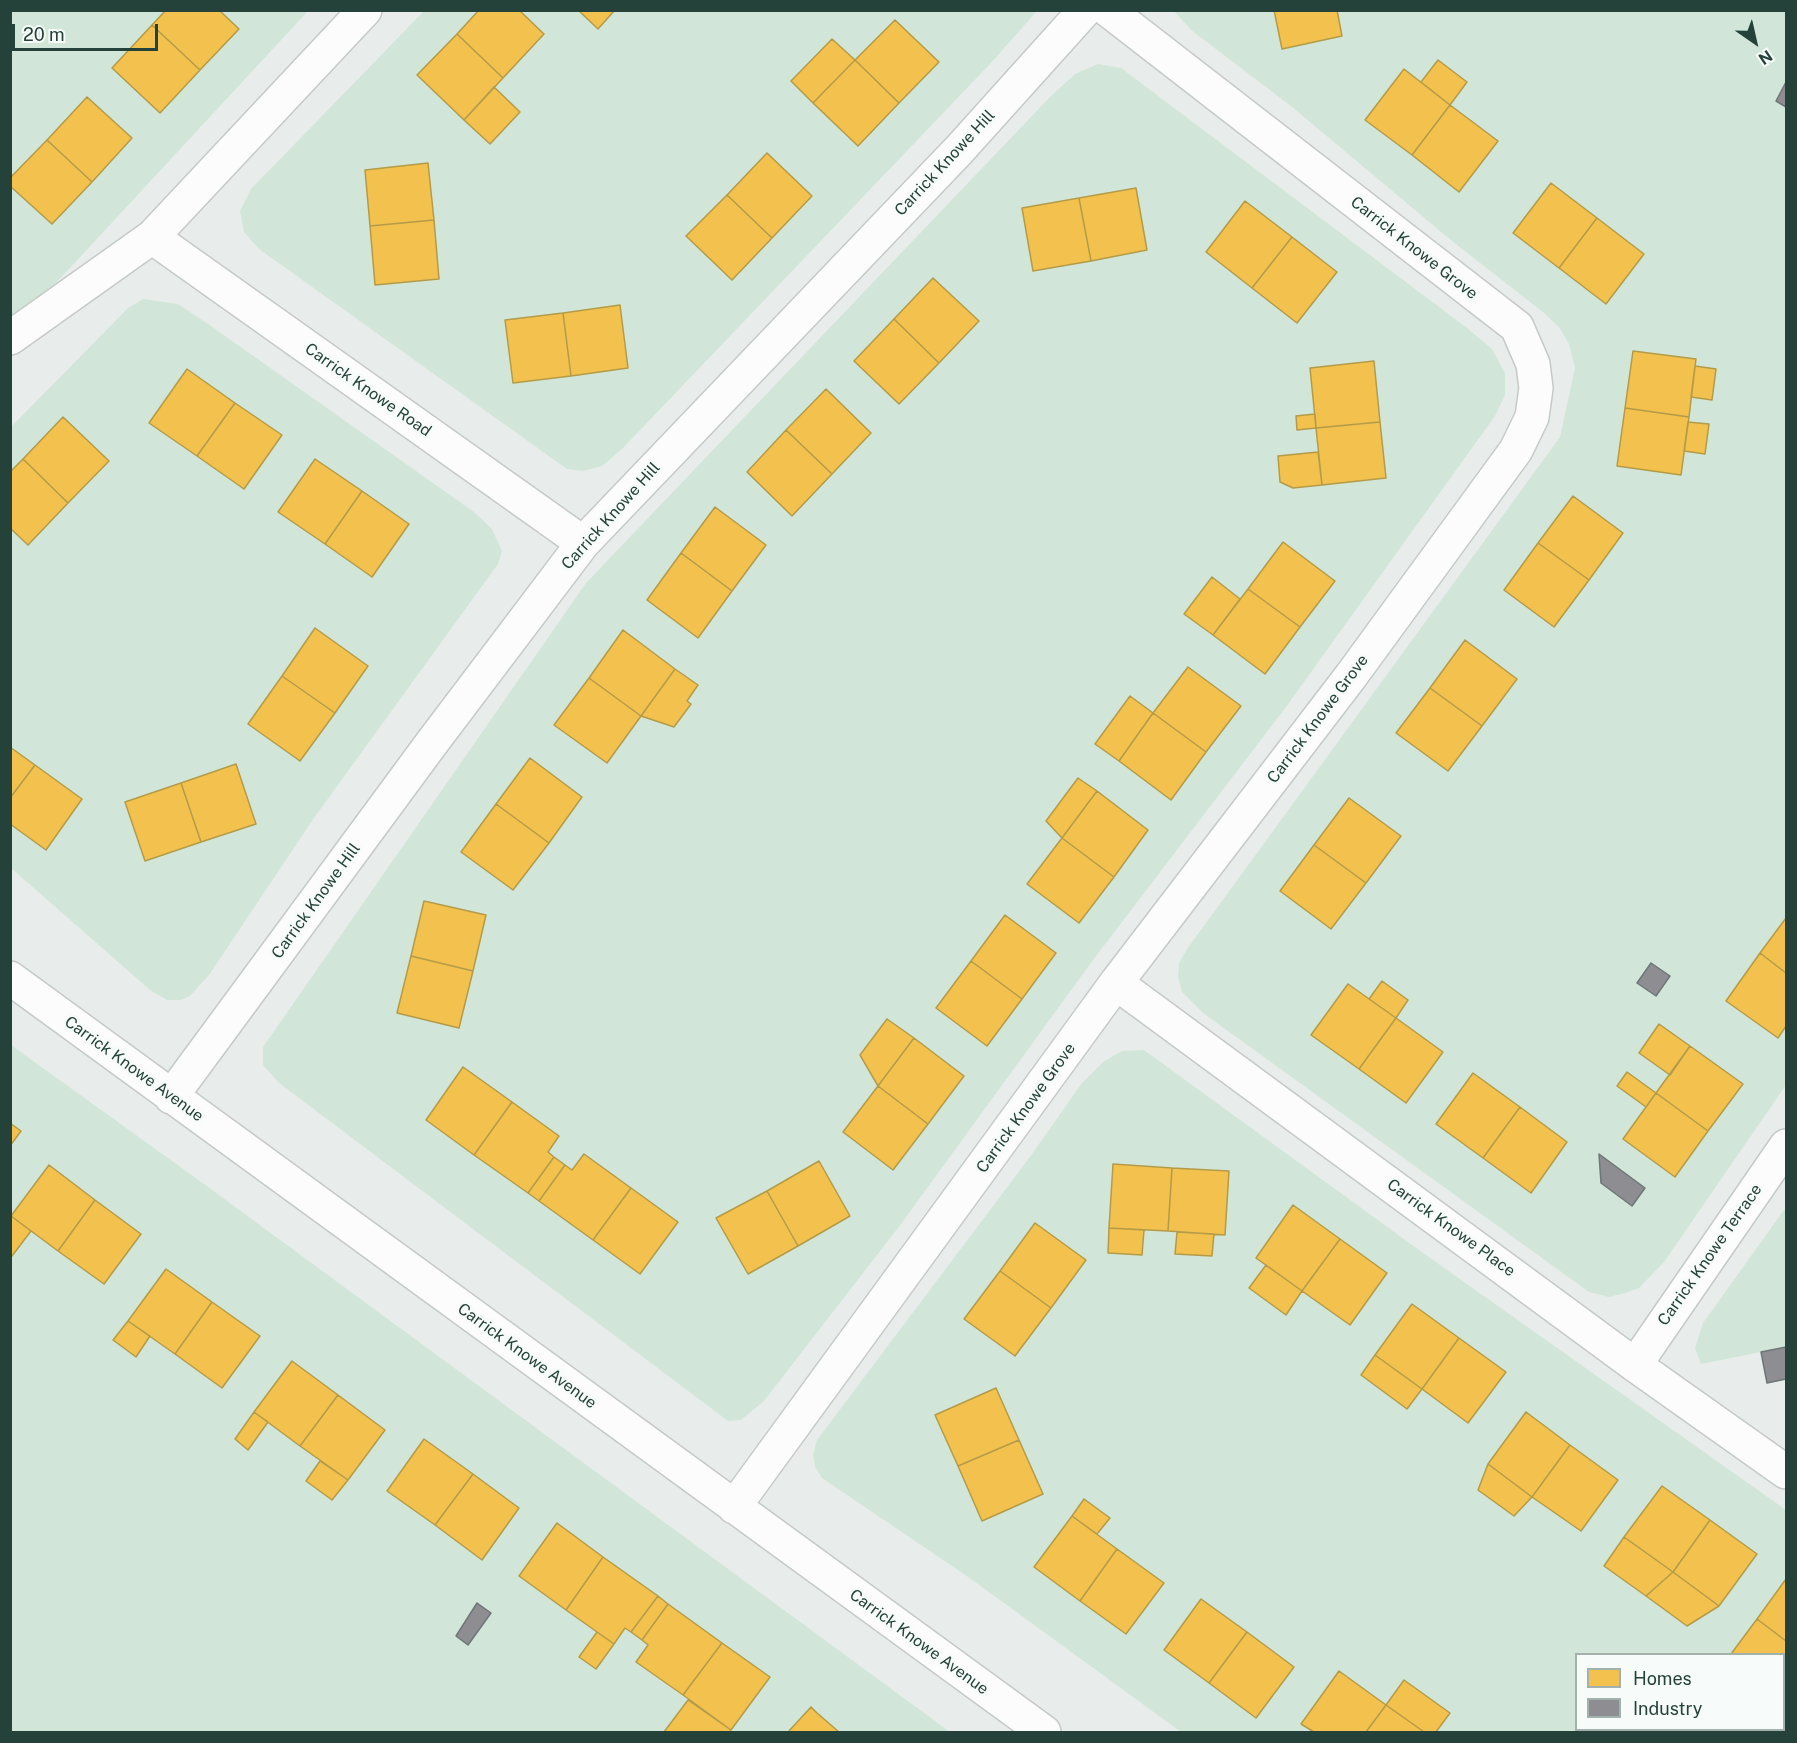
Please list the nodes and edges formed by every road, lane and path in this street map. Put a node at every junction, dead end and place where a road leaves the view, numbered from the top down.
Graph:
1 (365, 10) edge
2 (1085, 10) edge
3 (1108, 10) edge
4 (152, 237) junction
5 (10, 339) edge
6 (584, 543) junction
7 (10, 978) edge
8 (1116, 983) junction
9 (171, 1097) junction
10 (1786, 1146) edge
11 (1635, 1365) junction
12 (1786, 1472) edge
13 (734, 1507) junction
14 (1044, 1732) edge

1 - 4 street
2 - 6 street, Carrick Knowe Hill
3 - 8 street, Carrick Knowe Grove
4 - 5 street
4 - 6 street, Carrick Knowe Road
6 - 9 street, Carrick Knowe Hill
7 - 9 street, Carrick Knowe Avenue
8 - 11 street, Carrick Knowe Place
8 - 13 street, Carrick Knowe Grove
9 - 13 street, Carrick Knowe Avenue
10 - 11 street, Carrick Knowe Terrace
11 - 12 street, Carrick Knowe Place
13 - 14 street, Carrick Knowe Avenue

